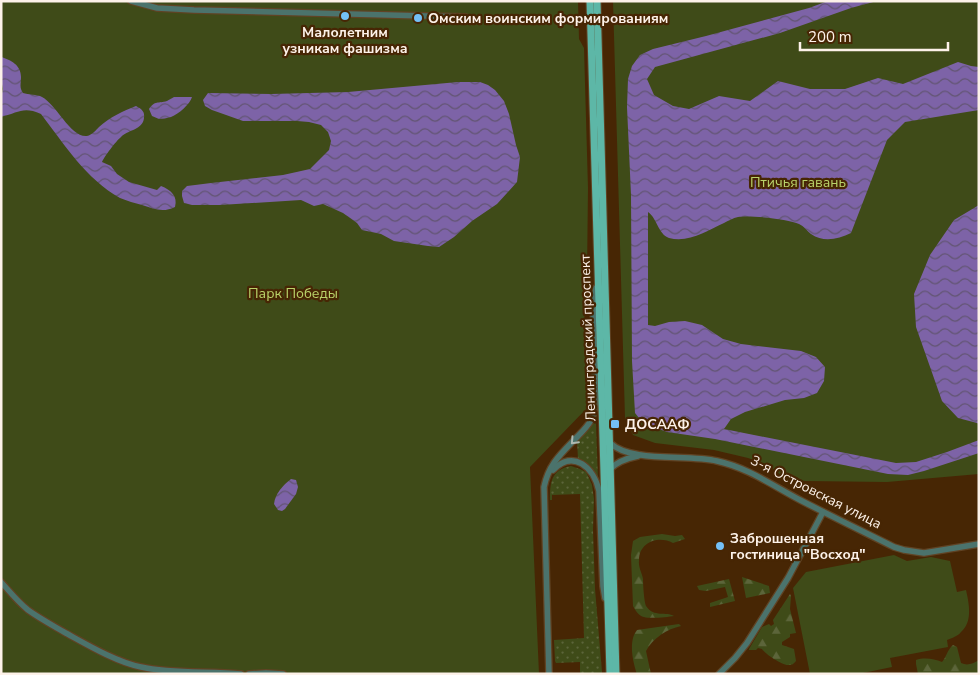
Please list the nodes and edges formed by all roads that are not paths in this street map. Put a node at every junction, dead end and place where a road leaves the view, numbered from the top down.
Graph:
1 (131, 1) edge
2 (590, 1) edge
3 (597, 1) edge
4 (465, 17) dead end
5 (598, 277) junction
6 (610, 443) junction
7 (640, 455) junction
8 (610, 469) junction
9 (545, 482) junction
10 (823, 512) junction
11 (979, 544) edge
12 (1, 582) edge
13 (608, 611) junction
14 (241, 674) edge
15 (249, 674) edge
16 (283, 674) edge
17 (549, 674) edge
18 (610, 674) edge
19 (616, 674) edge
20 (719, 674) edge

1 - 4 street
2 - 5 main road, Ленинградский проспект
3 - 6 main road, Ленинградский проспект
5 -> 9 street
5 - 13 main road, Ленинградский проспект
6 - 7 street
6 - 8 main road, Ленинградский проспект
7 - 8 street
7 - 10 street, 3-я Островская улица
8 - 19 main road, Ленинградский проспект
9 - 13 street
9 - 17 street
10 - 11 street, 3-я Островская улица
10 - 20 street
12 - 14 street
13 - 18 main road, Ленинградский проспект
15 - 16 street

